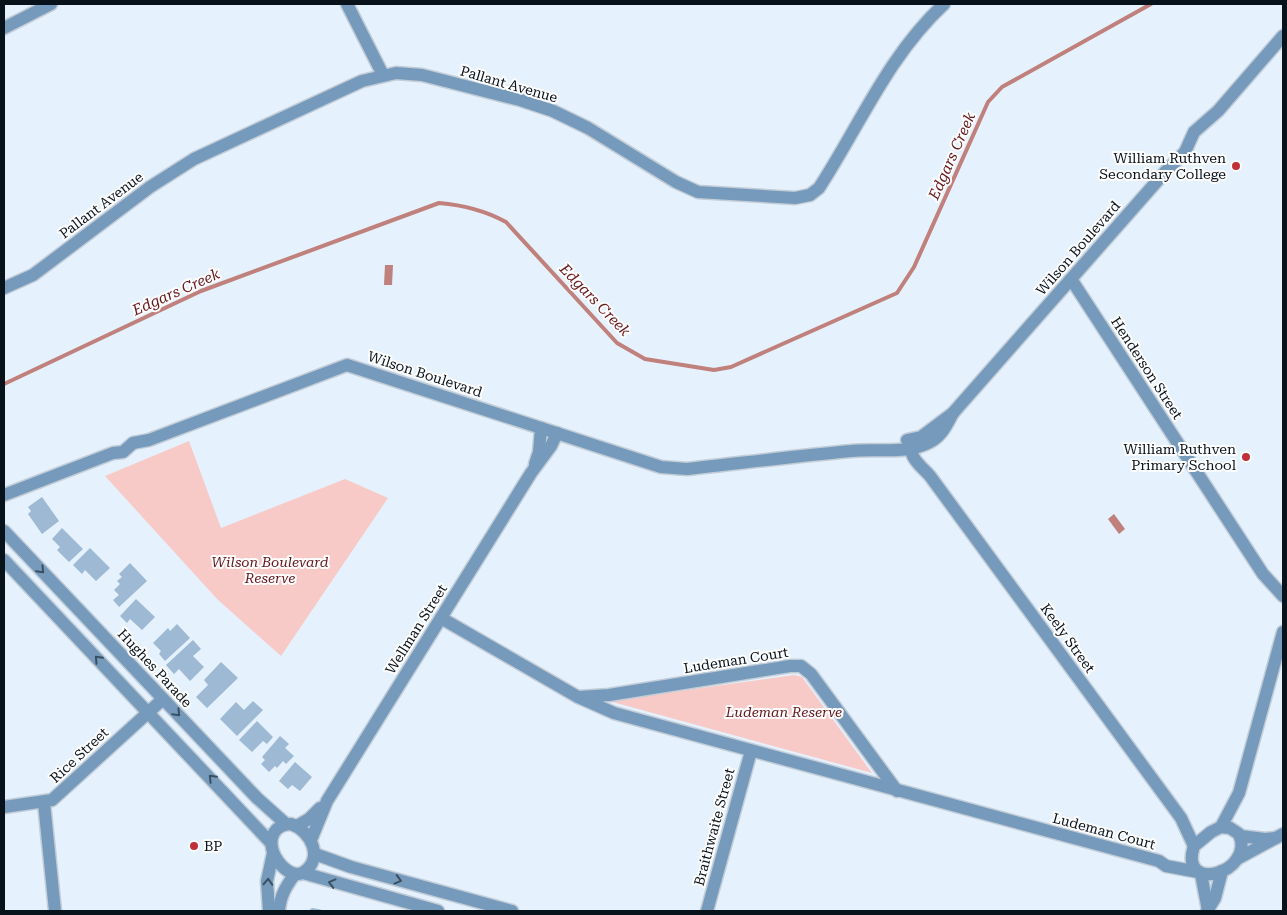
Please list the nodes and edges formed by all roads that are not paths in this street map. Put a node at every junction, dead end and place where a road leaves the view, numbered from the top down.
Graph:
1 (51, 4) edge
2 (347, 4) edge
3 (944, 4) edge
4 (4, 28) edge
5 (1283, 36) edge
6 (383, 75) junction
7 (1071, 279) junction
8 (4, 288) edge
9 (541, 428) junction
10 (557, 433) junction
11 (913, 445) junction
12 (531, 473) junction
13 (4, 495) edge
14 (4, 531) edge
15 (4, 560) edge
16 (1283, 596) edge
17 (440, 618) junction
18 (1283, 632) edge
19 (578, 697) junction
20 (163, 698) junction
21 (148, 712) junction
22 (751, 751) junction
23 (897, 791) junction
24 (1239, 793) junction
25 (327, 802) junction
26 (44, 803) junction
27 (4, 807) edge
28 (1181, 818) junction
29 (292, 825) junction
30 (1216, 830) junction
31 (1240, 835) junction
32 (1279, 836) edge
33 (311, 840) junction
34 (272, 848) junction
35 (1193, 849) junction
36 (315, 854) junction
37 (1237, 859) junction
38 (1159, 861) junction
39 (1222, 871) junction
40 (1200, 873) junction
41 (299, 874) junction
42 (1208, 910) edge
43 (55, 911) edge
44 (270, 911) edge
45 (279, 911) edge
46 (438, 911) edge
47 (512, 911) edge
48 (707, 911) edge

1 - 4 street
2 - 6 street
3 - 6 street, Pallant Avenue
5 - 7 street, Wilson Boulevard
6 - 8 street, Pallant Avenue
7 - 11 street, Wilson Boulevard
7 - 16 street, Henderson Street
9 - 10 street, Wilson Boulevard
9 - 12 street, Wellman Street
9 - 13 street, Wilson Boulevard
10 - 11 street, Wilson Boulevard
10 - 12 street, Wellman Street
11 - 28 street, Keely Street
12 - 17 street, Wellman Street
14 -> 20 street, Hughes Parade
21 -> 15 street
17 - 19 street, Ludeman Court
17 - 25 street, Wellman Street
18 - 24 street
19 - 22 street, Ludeman Court
19 - 23 street, Ludeman Court
20 - 21 street, Rice Street
20 -> 29 street, Hughes Parade
21 - 26 street, Rice Street
34 -> 21 street
22 - 23 street, Ludeman Court
22 - 48 street, Braithwaite Street
23 - 38 street, Ludeman Court
24 - 30 street
24 - 31 street
25 - 29 street, Wellman Street
25 - 33 street, Wellman Street
26 - 27 street, Rice Street
26 - 43 street
28 - 30 street, Keely Street
28 - 35 street, Keely Street
29 - 33 street
29 - 34 street
30 - 31 street
30 - 35 street
31 - 32 street
31 - 37 street
32 - 37 street
33 - 36 street
34 - 41 street
44 -> 34 street
35 - 38 street, Ludeman Court
35 - 40 street
36 - 41 street
36 -> 47 street
37 - 39 street
38 - 40 street, Ludeman Court
39 - 40 street
39 - 42 street
40 - 42 street
41 - 45 street
46 -> 41 street

